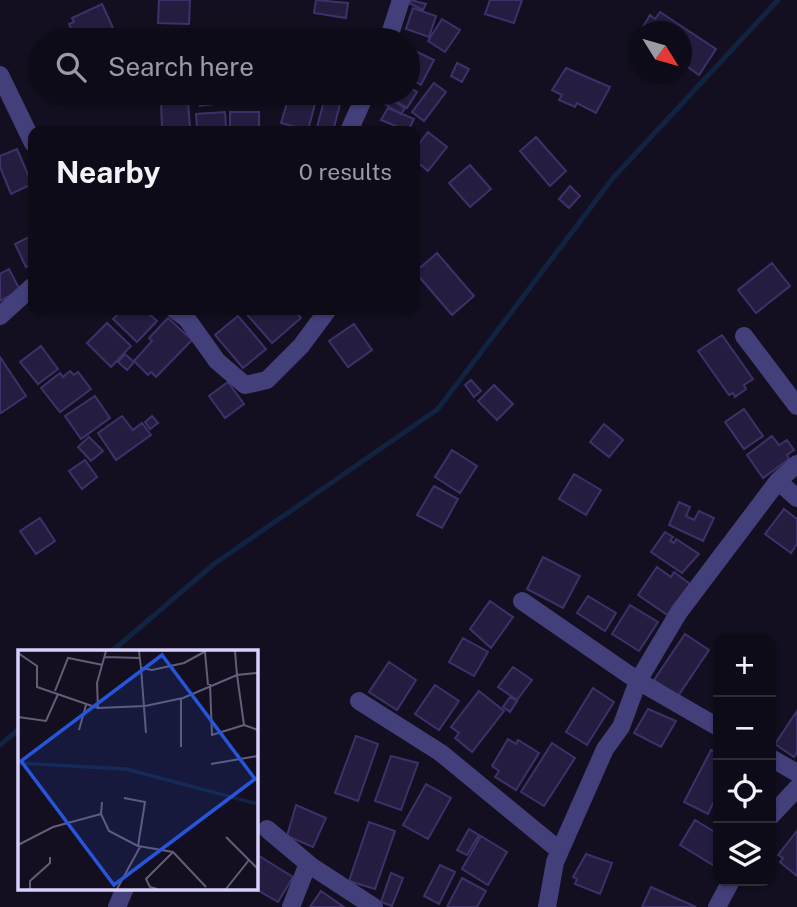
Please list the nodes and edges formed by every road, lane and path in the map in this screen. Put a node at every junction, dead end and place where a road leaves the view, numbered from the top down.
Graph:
1 (401, 0) edge
2 (392, 28) edge
3 (0, 75) edge
4 (361, 105) edge
5 (351, 126) edge
6 (28, 133) edge
7 (28, 291) edge
8 (182, 315) edge
9 (324, 315) edge
10 (0, 316) edge
11 (744, 336) dead end
12 (797, 406) edge
13 (797, 464) edge
14 (778, 481) junction
15 (797, 498) edge
16 (522, 601) dead end
17 (638, 681) junction
18 (359, 701) dead end
19 (713, 724) edge
20 (774, 760) edge
21 (797, 773) edge
22 (797, 788) edge
23 (776, 811) edge
24 (267, 829) dead end
25 (560, 851) junction
26 (311, 866) junction
27 (728, 886) edge
28 (124, 890) edge
29 (117, 907) edge
30 (291, 907) edge
31 (374, 907) edge
32 (547, 907) edge
33 (718, 907) edge

1 - 2 street
3 - 6 street
4 - 5 street
7 - 10 street
8 - 9 street
11 - 12 street
13 - 14 street
14 - 15 street
14 - 17 street
16 - 17 street
17 - 19 street
17 - 25 street
18 - 25 street
20 - 21 street
22 - 23 street
24 - 26 street
25 - 32 street
26 - 30 street
26 - 31 street
27 - 33 street
28 - 29 street

